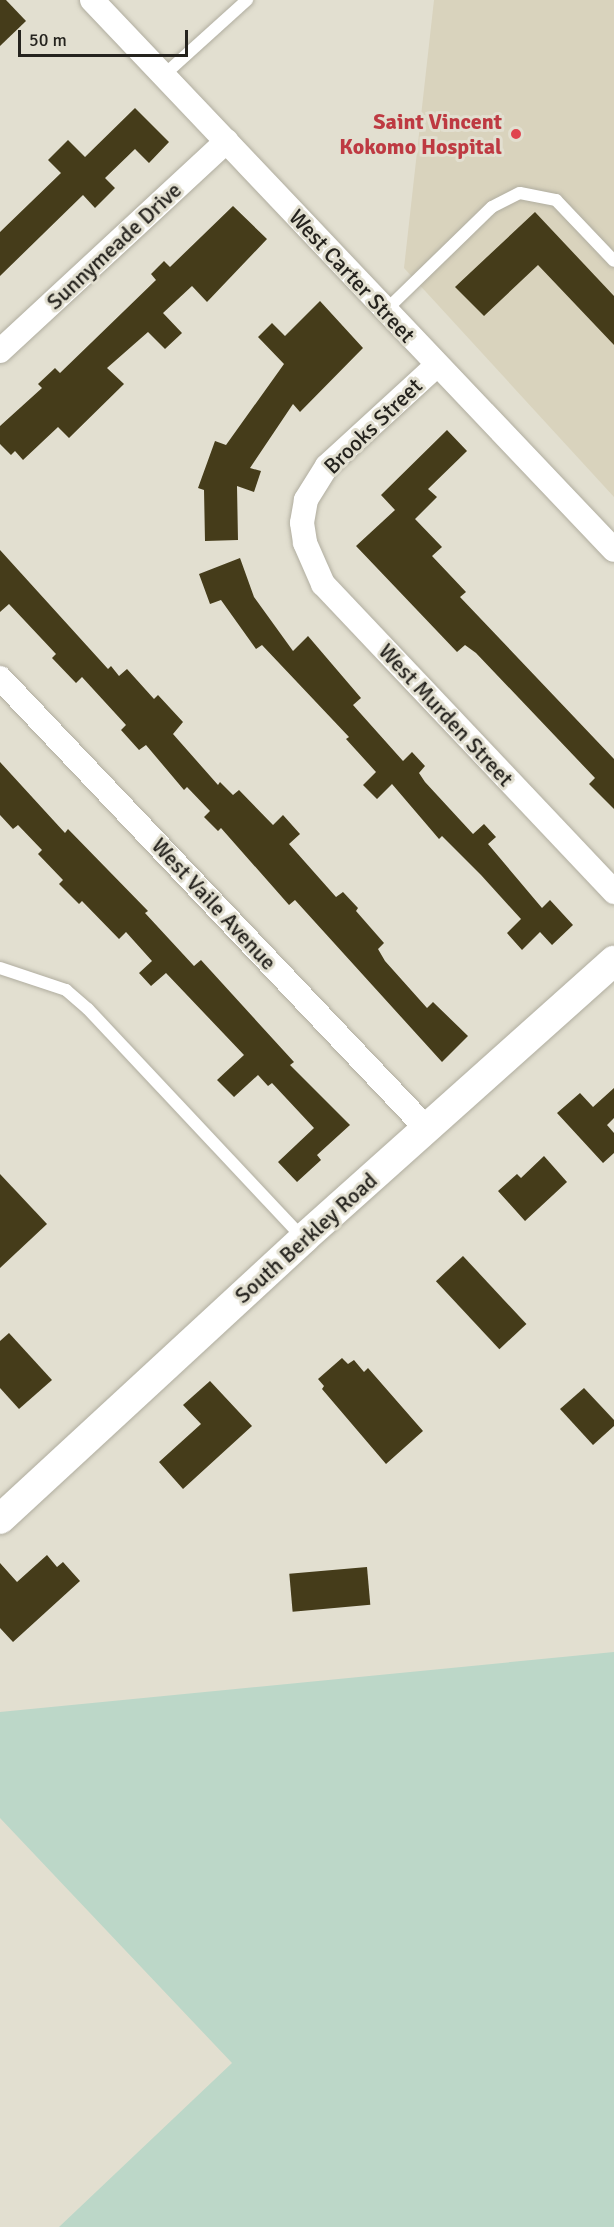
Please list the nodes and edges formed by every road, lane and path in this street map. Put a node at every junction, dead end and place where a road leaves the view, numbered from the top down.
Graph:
1 (92, 0) edge
2 (247, 0) edge
3 (164, 75) junction
4 (227, 141) junction
5 (614, 261) edge
6 (385, 311) junction
7 (0, 351) edge
8 (436, 366) junction
9 (302, 523) joint
10 (614, 550) edge
11 (0, 678) edge
12 (614, 892) edge
13 (614, 961) edge
14 (0, 968) edge
15 (428, 1130) junction
16 (304, 1238) junction
17 (0, 1519) edge

1 - 3 street, West Carter Street
2 - 3 lane
3 - 4 street, West Carter Street
4 - 6 street, West Carter Street
4 - 7 street, Sunnymeade Drive
5 - 6 lane
6 - 8 street, West Carter Street
8 - 9 street, Brooks Street
8 - 10 street, West Carter Street
9 - 12 street, West Murden Street
11 - 15 street, West Vaile Avenue
13 - 15 street, South Berkley Road
14 - 16 lane
15 - 16 street, South Berkley Road
16 - 17 street, South Berkley Road

